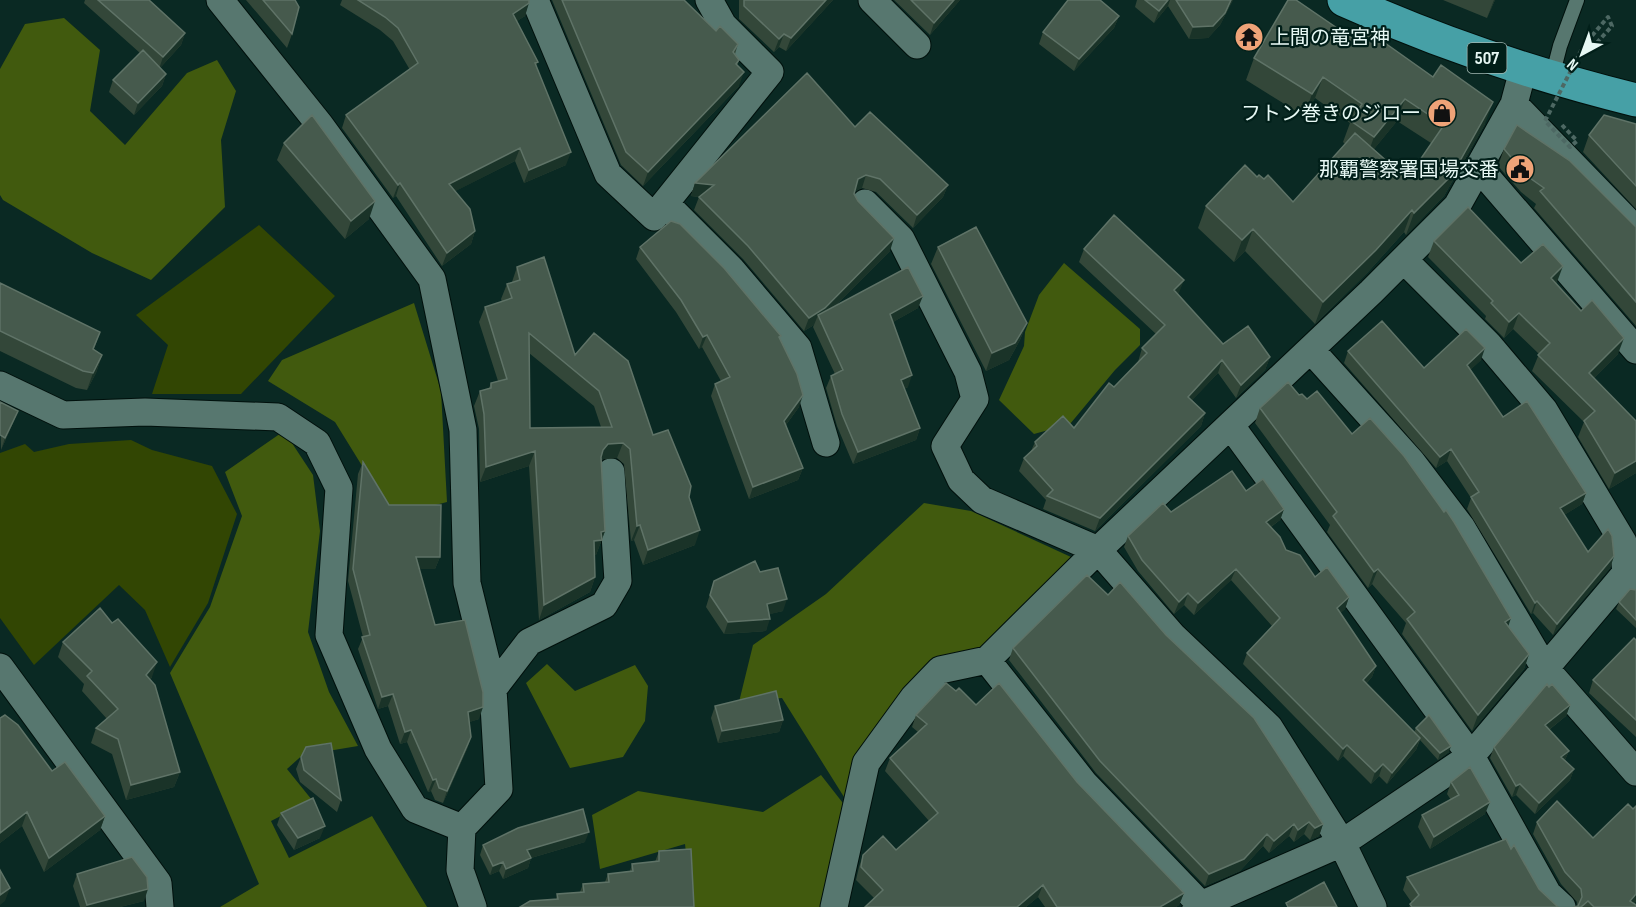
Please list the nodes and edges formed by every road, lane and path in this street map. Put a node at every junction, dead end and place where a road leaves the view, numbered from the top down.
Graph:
1 (220, 0) edge
2 (535, 0) edge
3 (709, 0) edge
4 (872, 0) edge
5 (1344, 0) edge
6 (1577, 0) edge
7 (917, 45) dead end
8 (1593, 47) dead end
9 (1538, 75) junction
10 (1636, 100) edge
11 (1514, 104) junction
12 (1562, 125) dead end
13 (1478, 166) junction
14 (666, 203) junction
15 (865, 204) edge
16 (1636, 230) edge
17 (1404, 260) junction
18 (1311, 350) junction
19 (1636, 350) edge
20 (0, 385) edge
21 (1231, 426) junction
22 (826, 443) dead end
23 (611, 472) dead end
24 (1098, 550) junction
25 (1633, 572) edge
26 (987, 660) junction
27 (1544, 667) junction
28 (4, 681) edge
29 (493, 689) junction
30 (1471, 756) junction
31 (1636, 772) edge
32 (462, 828) junction
33 (1342, 843) junction
34 (1200, 906) edge
35 (160, 907) edge
36 (473, 907) edge
37 (834, 907) edge
38 (1373, 907) edge
39 (1562, 907) edge

1 - 29 street
2 - 14 street
3 - 14 street
4 - 7 street
5 - 9 highway, 507
6 - 9 lane
8 - 12 path, bridge
9 - 10 highway, 507
9 - 11 street
11 - 13 street
11 - 16 street
13 - 17 street
13 - 19 street
14 - 22 street
15 - 24 street
17 - 18 street
17 - 25 street
18 - 21 street
18 - 27 street
20 - 32 street
21 - 24 street
21 - 30 street
23 - 29 street
24 - 26 street
24 - 33 street
25 - 27 street
26 - 34 street
26 - 37 street
27 - 30 street
27 - 31 street
28 - 35 street
29 - 32 street
30 - 33 street
30 - 39 street
32 - 36 street
33 - 34 street
33 - 38 street

